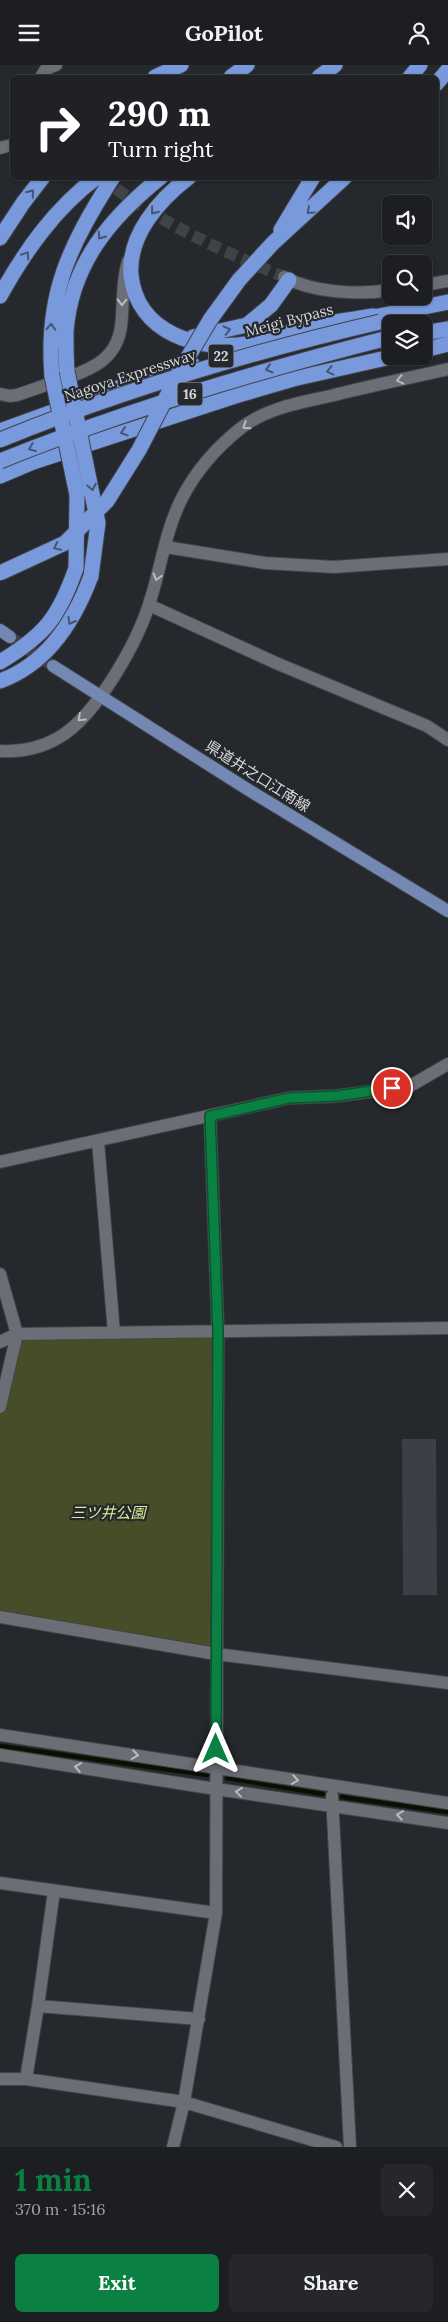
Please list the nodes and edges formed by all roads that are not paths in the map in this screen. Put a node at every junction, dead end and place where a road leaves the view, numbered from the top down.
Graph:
1 (56, 65) edge
2 (181, 65) edge
3 (247, 65) edge
4 (334, 65) edge
5 (420, 65) edge
6 (448, 70) edge
7 (42, 75) edge
8 (159, 75) edge
9 (234, 75) edge
10 (322, 75) edge
11 (412, 75) edge
12 (439, 80) edge
13 (41, 180) edge
14 (93, 180) edge
15 (111, 180) edge
16 (157, 180) edge
17 (185, 180) edge
18 (311, 180) edge
19 (342, 180) edge
20 (0, 238) edge
21 (137, 238) junction
22 (273, 243) junction
23 (286, 278) joint
24 (448, 281) edge
25 (432, 284) edge
26 (382, 291) edge
27 (0, 296) edge
28 (448, 302) edge
29 (448, 311) edge
30 (381, 315) junction
31 (448, 329) edge
32 (432, 332) edge
33 (179, 338) junction
34 (382, 340) edge
35 (448, 344) edge
36 (432, 348) edge
37 (382, 359) edge
38 (448, 369) edge
39 (0, 394) edge
40 (0, 431) edge
41 (0, 439) edge
42 (0, 461) edge
43 (33, 462) junction
44 (0, 476) edge
45 (0, 483) edge
46 (166, 547) junction
47 (448, 559) edge
48 (0, 573) edge
49 (149, 605) junction
50 (0, 662) edge
51 (53, 666) tunnel mouth
52 (0, 681) edge
53 (100, 697) junction
54 (448, 740) edge
55 (0, 751) edge
56 (448, 911) edge
57 (448, 1064) edge
58 (210, 1116) junction
59 (98, 1141) junction
60 (0, 1162) edge
61 (0, 1274) edge
62 (448, 1328) edge
63 (218, 1332) junction
64 (114, 1333) junction
65 (17, 1335) junction
66 (0, 1343) edge
67 (0, 1407) edge
68 (0, 1617) edge
69 (216, 1653) junction
70 (448, 1683) edge
71 (0, 1735) edge
72 (0, 1755) edge
73 (216, 1768) junction
74 (332, 1786) junction
75 (216, 1789) junction
76 (448, 1803) edge
77 (332, 1804) junction
78 (448, 1823) edge
79 (0, 1883) edge
80 (54, 1891) junction
81 (216, 1913) junction
82 (38, 2006) junction
83 (199, 2019) junction
84 (0, 2079) edge
85 (26, 2079) junction
86 (184, 2102) junction
87 (173, 2147) edge
88 (336, 2147) edge
89 (350, 2147) edge

1 - 7 street
2 - 8 highway
3 - 9 highway
4 - 10 highway
5 - 11 highway
6 - 12 highway
20 -> 13 highway
27 -> 14 highway
50 -> 15 highway, bridge
16 -> 52 highway, bridge
17 -> 21 highway
18 - 22 highway
19 -> 22 highway
21 - 33 highway
21 -> 39 street
22 -> 48 highway, bridge
23 - 26 street
33 -> 23 highway
24 - 25 street
28 - 30 highway, Meigi Bypass / 22
29 - 41 highway, Nagoya Expressway / 16, bridge
30 - 33 highway
30 - 40 highway, Meigi Bypass / 22
31 - 32 highway
34 -> 42 highway, 16, bridge
35 - 36 highway
37 -> 43 highway
38 -> 46 street
43 - 44 highway
43 - 45 highway
46 - 47 street
46 -> 49 street
49 - 53 street
49 - 54 street
51 - 53 main road, 県道井之口江南線
53 -> 55 street
53 - 56 main road, 県道井之口江南線
57 - 58 street
58 - 59 street
58 - 63 street
59 - 60 street
59 - 64 street
61 - 65 street
62 - 63 street
63 - 64 street
63 - 69 street
64 - 65 street
65 - 66 street
65 - 67 street
68 - 69 street
69 - 70 street
69 - 73 street
71 -> 73 street
75 -> 72 street
73 -> 74 street
73 - 75 street
74 - 76 street
74 - 77 street
77 -> 75 street
75 - 81 street
78 -> 77 street
77 - 89 street
79 - 80 street
80 - 81 street
80 - 82 street
81 - 83 street
82 - 83 street
82 - 85 street
83 - 86 street
84 - 85 street
85 - 86 street
86 - 87 street
86 - 88 street

